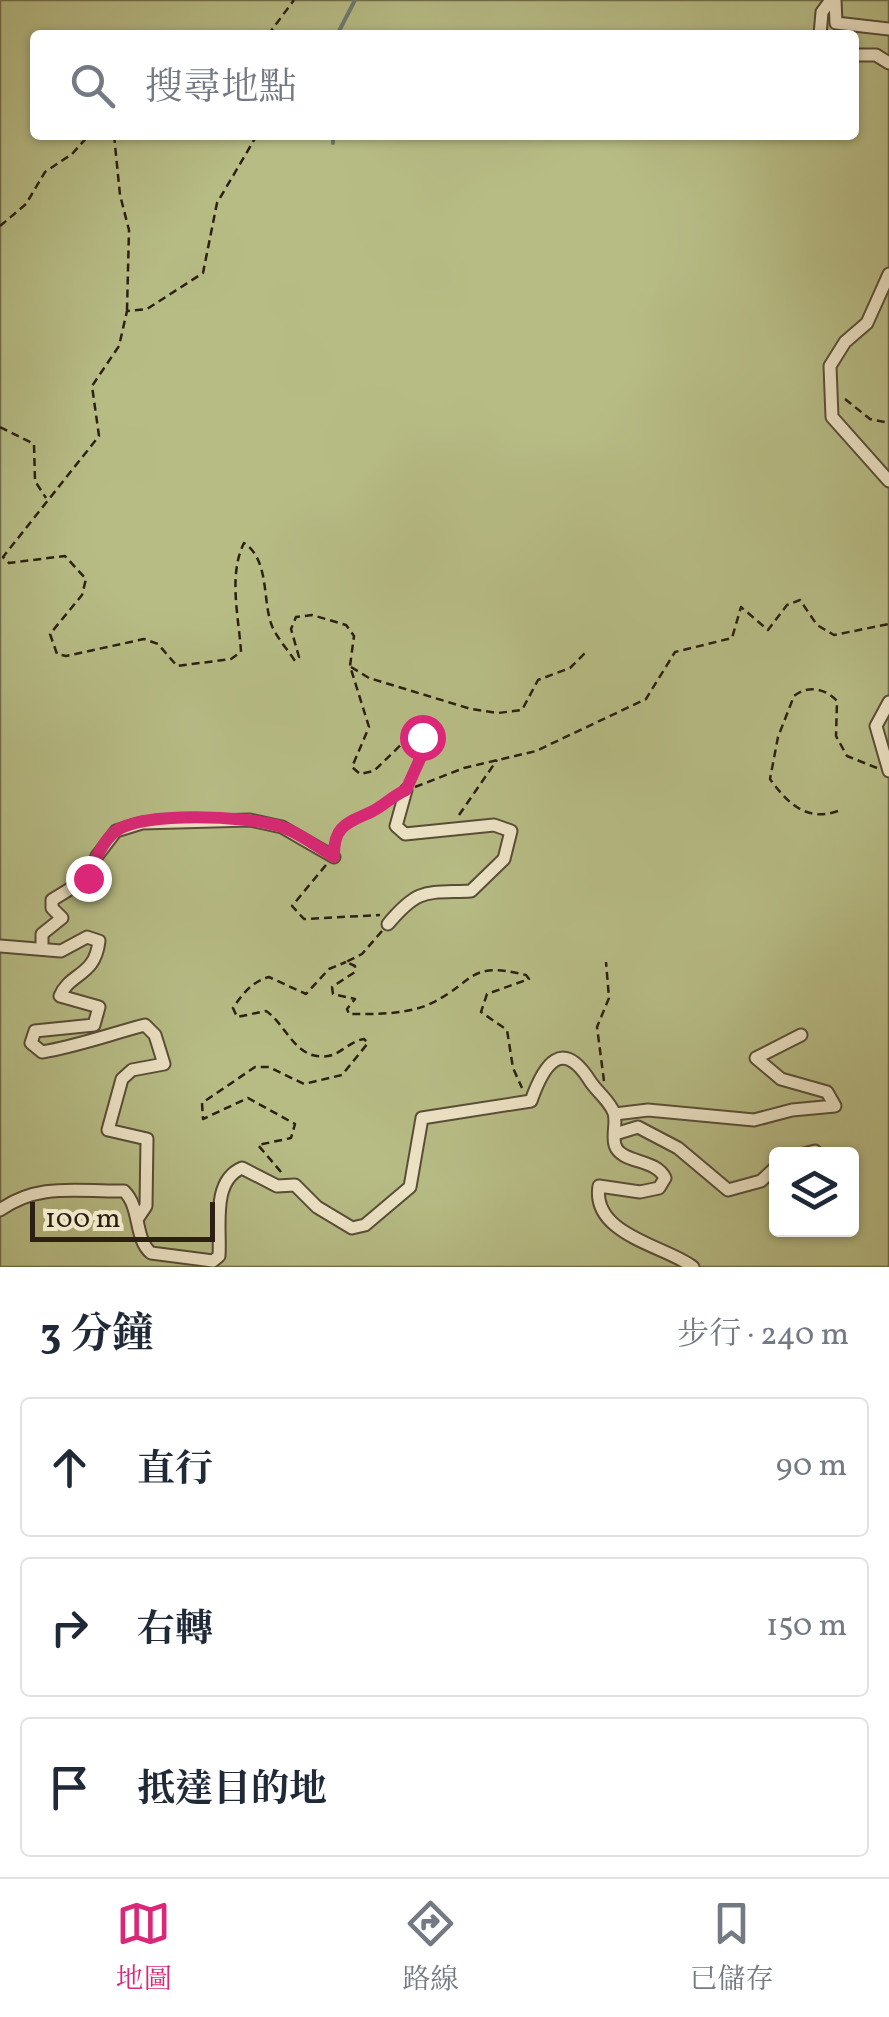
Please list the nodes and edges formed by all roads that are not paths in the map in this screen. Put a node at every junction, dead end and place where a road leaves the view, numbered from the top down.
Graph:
1 (833, 0) edge
2 (889, 29) edge
3 (820, 30) edge
4 (859, 55) edge
5 (889, 63) edge
6 (889, 274) edge
7 (889, 481) edge
8 (889, 702) edge
9 (889, 771) edge
10 (406, 790) road end
11 (334, 857) road end
12 (388, 924) road end
13 (0, 946) edge
14 (42, 949) junction
15 (801, 1035) dead end
16 (615, 1114) junction
17 (615, 1134) junction
18 (769, 1174) edge
19 (0, 1210) edge
20 (138, 1218) junction
21 (693, 1267) edge

1 - 2 street
1 - 3 street
4 - 5 street
6 - 7 street
8 - 9 street
10 - 12 street
11 - 14 street
13 - 14 street
14 - 20 street
15 - 16 street
16 - 17 street
16 - 20 street
17 - 18 street
17 - 21 street
19 - 20 street

